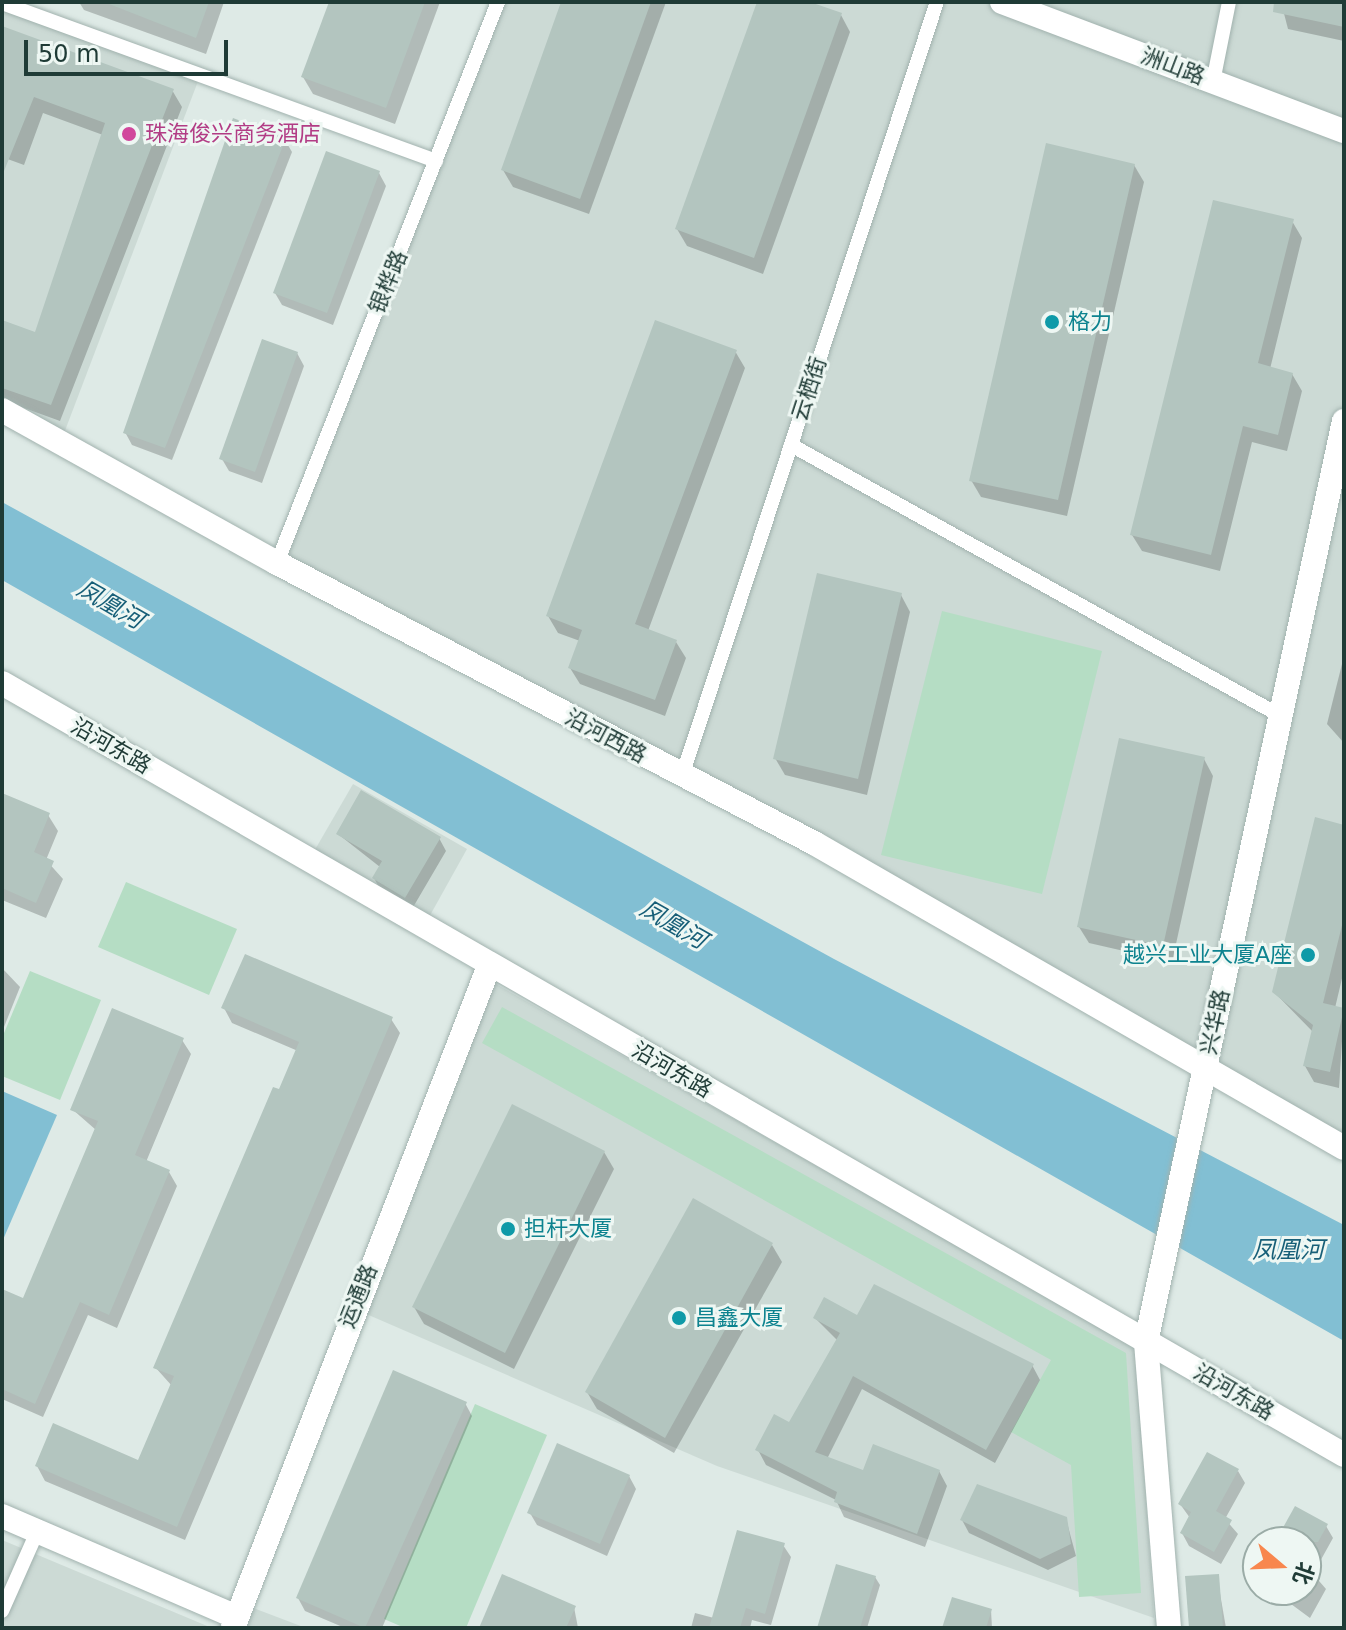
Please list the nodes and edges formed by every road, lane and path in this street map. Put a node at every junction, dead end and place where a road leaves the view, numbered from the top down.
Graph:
1 (498, 2) edge
2 (937, 2) edge
3 (1002, 2) edge
4 (1229, 2) edge
5 (2, 3) edge
6 (1213, 82) junction
7 (1344, 131) edge
8 (436, 161) junction
9 (2, 410) edge
10 (1344, 421) edge
11 (791, 445) junction
12 (277, 563) junction
13 (2, 683) edge
14 (1281, 716) junction
15 (682, 776) junction
16 (489, 966) junction
17 (1204, 1072) junction
18 (1343, 1141) edge
19 (1146, 1342) junction
20 (1344, 1455) edge
21 (2, 1516) edge
22 (37, 1532) junction
23 (2, 1611) edge
24 (234, 1623) edge
25 (1169, 1628) edge

1 - 8 lane, 银桦路
2 - 11 lane, 云栖街
3 - 6 street, 洲山路
4 - 6 lane
5 - 8 lane
6 - 7 street, 洲山路
8 - 12 lane, 银桦路
9 - 12 street, 沿河西路
10 - 14 street, 兴华路
11 - 14 lane
11 - 15 lane, 云栖街
12 - 15 street, 沿河西路
13 - 16 street, 沿河东路
14 - 17 street, 兴华路
15 - 17 street, 沿河西路
16 - 19 street, 沿河东路
16 - 24 street, 运通路
17 - 18 street, 沿河西路
17 - 19 street, 兴华路
19 - 20 street, 沿河东路
19 - 25 street, 兴华路
21 - 22 street
22 - 23 lane
22 - 24 street

